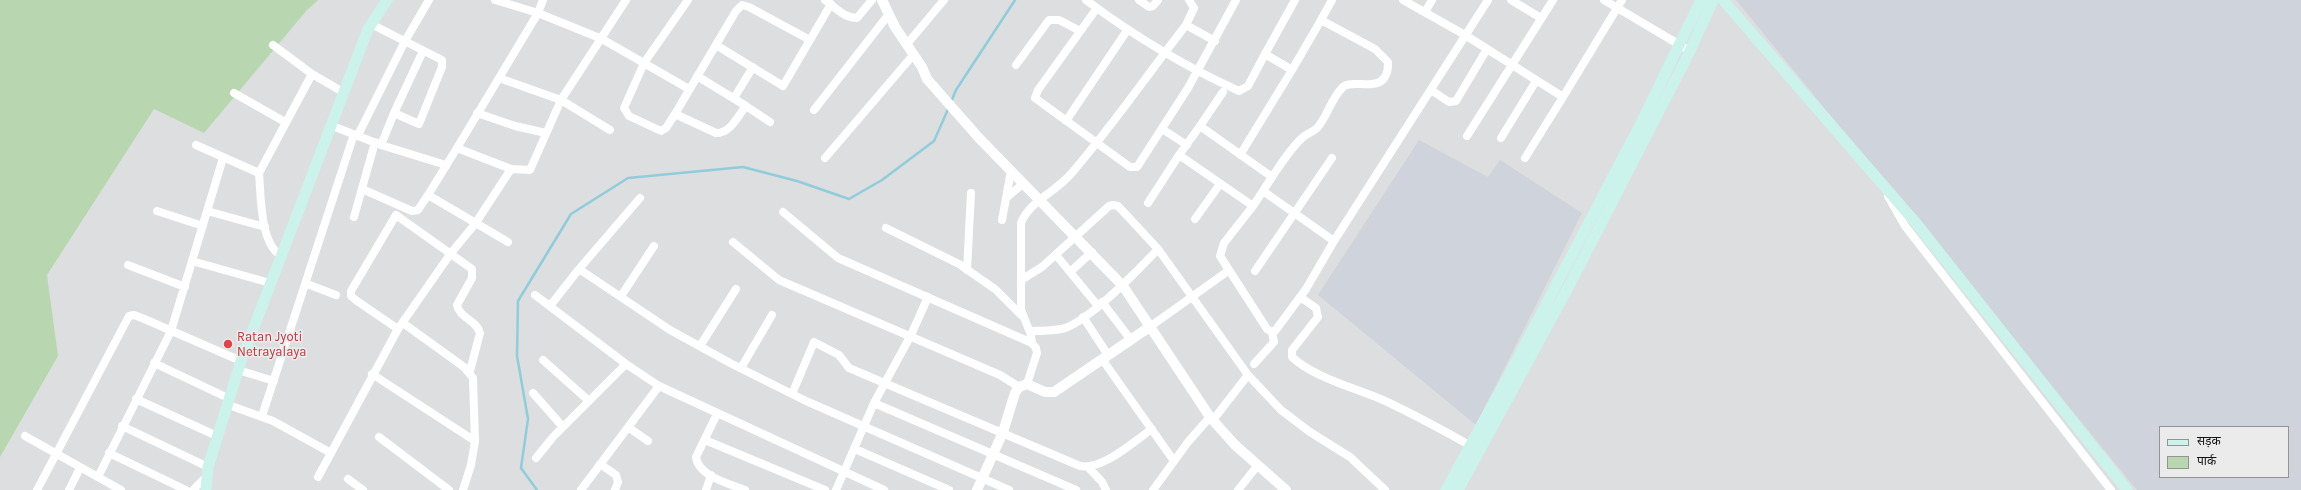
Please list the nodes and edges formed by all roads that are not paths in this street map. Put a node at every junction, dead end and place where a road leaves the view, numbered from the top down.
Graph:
1 (387, 0) edge
2 (429, 0) edge
3 (495, 0) edge
4 (543, 0) edge
5 (626, 0) edge
6 (688, 0) edge
7 (872, 0) edge
8 (882, 0) edge
9 (944, 0) edge
10 (1086, 0) edge
11 (1139, 0) edge
12 (1158, 0) edge
13 (1189, 0) edge
14 (1236, 0) edge
15 (1295, 0) edge
16 (1332, 0) edge
17 (1403, 0) edge
18 (1432, 0) edge
19 (1488, 0) edge
20 (1511, 0) edge
21 (1553, 0) edge
22 (1604, 0) edge
23 (1701, 0) edge
24 (1713, 0) edge
25 (1723, 0) edge
26 (828, 2) edge
27 (1619, 4) edge
28 (1097, 8) junction
29 (1425, 12) junction
30 (538, 13) junction
31 (889, 14) junction
32 (1541, 18) junction
33 (1321, 20) junction
34 (371, 24) junction
35 (1186, 24) junction
36 (1128, 29) junction
37 (1080, 31) junction
38 (1465, 35) junction
39 (602, 39) junction
40 (810, 40) junction
41 (1215, 41) junction
42 (405, 42) junction
43 (907, 44) junction
44 (273, 45) dead end
45 (716, 45) junction
46 (1680, 45) junction
47 (1488, 49) junction
48 (423, 51) junction
49 (1690, 51) junction
50 (1164, 53) junction
51 (1265, 54) junction
52 (916, 57) junction
53 (644, 63) junction
54 (1016, 65) dead end
55 (1512, 65) junction
56 (753, 67) junction
57 (1292, 70) junction
58 (1197, 72) junction
59 (312, 74) junction
60 (698, 76) junction
61 (499, 78) junction
62 (1536, 80) junction
63 (689, 89) junction
64 (1431, 90) junction
65 (343, 92) junction
66 (1223, 92) dead end
67 (234, 93) dead end
68 (1562, 97) junction
69 (734, 98) junction
70 (562, 100) junction
71 (746, 106) junction
72 (814, 110) dead end
73 (394, 113) junction
74 (477, 113) junction
75 (675, 114) junction
76 (1066, 121) junction
77 (285, 122) junction
78 (770, 122) dead end
79 (330, 124) junction
80 (1200, 126) junction
81 (1162, 129) junction
82 (610, 130) dead end
83 (546, 133) junction
84 (356, 135) junction
85 (1467, 136) dead end
86 (1501, 138) dead end
87 (378, 143) junction
88 (1097, 144) junction
89 (196, 145) dead end
90 (1187, 145) junction
91 (457, 148) junction
92 (1179, 155) junction
93 (1240, 155) junction
94 (223, 158) junction
95 (825, 158) dead end
96 (1332, 158) dead end
97 (1526, 158) dead end
98 (446, 165) junction
99 (511, 169) junction
100 (1011, 170) junction
101 (259, 173) junction
102 (1272, 177) junction
103 (1024, 183) junction
104 (1220, 184) junction
105 (362, 188) junction
106 (1884, 188) junction
107 (1263, 191) junction
108 (971, 193) dead end
109 (428, 195) junction
110 (640, 198) dead end
111 (1006, 198) junction
112 (1040, 199) junction
113 (1148, 203) dead end
114 (401, 206) junction
115 (1253, 206) junction
116 (157, 211) dead end
117 (207, 211) junction
118 (784, 212) dead end
119 (1294, 213) junction
120 (396, 215) junction
121 (354, 217) dead end
122 (1195, 218) dead end
123 (1002, 220) dead end
124 (475, 224) junction
125 (203, 226) junction
126 (265, 227) junction
127 (886, 228) dead end
128 (1077, 236) junction
129 (1334, 241) junction
130 (508, 242) dead end
131 (732, 242) dead end
132 (654, 246) dead end
133 (1158, 249) junction
134 (1092, 252) junction
135 (451, 253) junction
136 (280, 255) junction
137 (1056, 255) junction
138 (192, 261) junction
139 (128, 266) dead end
140 (580, 269) junction
141 (967, 270) junction
142 (1228, 271) junction
143 (1255, 271) dead end
144 (1070, 272) junction
145 (1021, 280) junction
146 (270, 283) junction
147 (307, 284) junction
148 (1123, 286) junction
149 (185, 287) junction
150 (736, 289) dead end
151 (336, 295) dead end
152 (535, 295) dead end
153 (621, 296) junction
154 (928, 297) junction
155 (1192, 297) junction
156 (1300, 297) junction
157 (1100, 304) junction
158 (550, 306) junction
159 (772, 315) dead end
160 (1022, 316) junction
161 (1082, 317) junction
162 (400, 326) junction
163 (1151, 326) junction
164 (171, 331) junction
165 (1030, 331) junction
166 (1272, 332) junction
167 (911, 335) junction
168 (1131, 340) junction
169 (1032, 343) junction
170 (700, 346) junction
171 (1106, 357) junction
172 (544, 360) dead end
173 (154, 363) junction
174 (626, 364) junction
175 (1254, 364) dead end
176 (239, 366) junction
177 (740, 368) junction
178 (470, 371) junction
179 (372, 374) junction
180 (1248, 375) junction
181 (274, 381) junction
182 (886, 382) junction
183 (1023, 385) junction
184 (659, 386) junction
185 (533, 393) dead end
186 (792, 394) junction
187 (136, 399) junction
188 (227, 401) junction
189 (589, 401) junction
190 (874, 403) junction
191 (717, 414) junction
192 (262, 416) junction
193 (1211, 418) junction
194 (122, 426) junction
195 (563, 427) junction
196 (628, 427) junction
197 (864, 427) junction
198 (1152, 429) junction
199 (1003, 432) junction
200 (25, 436) dead end
201 (217, 436) junction
202 (379, 437) dead end
203 (475, 440) junction
204 (705, 440) junction
205 (648, 441) dead end
206 (1476, 448) junction
207 (855, 449) junction
208 (109, 453) junction
209 (331, 453) junction
210 (57, 454) junction
211 (994, 454) junction
212 (536, 458) dead end
213 (1174, 460) junction
214 (600, 464) junction
215 (1258, 465) junction
216 (1088, 467) junction
217 (80, 468) junction
218 (207, 471) junction
219 (844, 472) junction
220 (711, 475) junction
221 (98, 476) junction
222 (318, 477) dead end
223 (982, 478) junction
224 (348, 479) dead end
225 (466, 489) edge
226 (37, 490) edge
227 (69, 490) edge
228 (121, 490) edge
229 (186, 490) edge
230 (193, 490) edge
231 (206, 490) edge
232 (363, 490) edge
233 (449, 490) edge
234 (581, 490) edge
235 (615, 490) edge
236 (706, 490) edge
237 (745, 490) edge
238 (826, 490) edge
239 (836, 490) edge
240 (884, 490) edge
241 (949, 490) edge
242 (977, 490) edge
243 (1009, 490) edge
244 (1076, 490) edge
245 (1106, 490) edge
246 (1153, 490) edge
247 (1238, 490) edge
248 (1286, 490) edge
249 (1386, 490) edge
250 (1446, 490) edge
251 (1458, 490) edge
252 (2111, 490) edge
253 (2127, 490) edge

1 - 34 main road
2 - 42 street
3 - 30 street
4 - 30 street
5 - 39 street
6 - 53 street
7 - 26 street
8 - 31 street
9 - 43 street
10 - 28 street
11 - 12 street
13 - 35 street
14 - 41 street
15 - 51 street
16 - 33 street
17 - 29 street
18 - 29 street
19 - 38 street
20 - 32 street
21 - 32 street
22 - 27 street
23 - 46 main road
24 - 49 main road
25 - 106 main road
26 - 40 street
27 - 46 street
27 - 68 street
28 - 36 street
28 - 37 street
29 - 38 street
30 - 39 street
30 - 61 street
31 - 43 street
31 - 72 street
32 - 55 street
33 - 57 street
33 - 102 street
34 - 42 street
34 - 65 main road
35 - 41 street
35 - 50 street
36 - 50 street
36 - 76 street
37 - 54 street
37 - 76 street
38 - 47 street
38 - 64 street
39 - 53 street
39 - 70 street
40 - 45 street
40 - 56 street
41 - 58 street
42 - 48 street
42 - 84 street
43 - 52 street
44 - 59 street
45 - 56 street
45 - 60 street
46 - 49 street
46 - 206 main road
47 - 55 street
47 - 64 street
48 - 73 street
48 - 73 street
49 - 206 main road
50 - 58 street
50 - 88 street
51 - 57 street
51 - 58 street
52 - 95 street
52 - 100 street
53 - 63 street
53 - 75 street
55 - 62 street
55 - 85 street
56 - 69 street
57 - 93 street
58 - 81 street
59 - 65 street
59 - 77 street
60 - 63 street
60 - 69 street
61 - 70 street
61 - 74 street
62 - 68 street
62 - 86 street
63 - 75 street
64 - 129 street
65 - 79 main road
66 - 80 street
67 - 77 street
68 - 97 street
69 - 71 street
70 - 82 street
70 - 83 street
71 - 75 street
71 - 78 street
73 - 87 street
74 - 83 street
74 - 91 street
76 - 88 street
77 - 101 street
79 - 84 street
79 - 136 main road
80 - 90 street
80 - 93 street
81 - 88 street
81 - 90 street
83 - 99 street
84 - 87 street
84 - 147 street
87 - 98 street
87 - 105 street
88 - 112 street
89 - 94 street
90 - 92 street
91 - 98 street
91 - 99 street
92 - 104 street
92 - 113 street
93 - 102 street
94 - 101 street
94 - 117 street
96 - 119 street
98 - 109 street
99 - 124 street
100 - 103 street
100 - 111 street
101 - 126 street
102 - 107 street
103 - 111 street
103 - 112 street
104 - 115 street
104 - 122 street
105 - 114 street
105 - 121 street
106 - 252 street
106 - 253 main road
107 - 115 street
107 - 119 street
108 - 141 street
109 - 114 street
109 - 124 street
110 - 140 street
111 - 123 street
112 - 128 street
112 - 145 street
114 - 120 street
115 - 142 street
116 - 125 street
117 - 125 street
117 - 126 street
118 - 154 street
119 - 129 street
119 - 143 street
120 - 135 street
120 - 162 street
124 - 130 street
124 - 135 street
125 - 138 street
126 - 136 street
127 - 141 street
128 - 133 street
128 - 134 street
128 - 137 street
129 - 156 street
131 - 167 street
132 - 153 street
133 - 148 street
133 - 155 street
134 - 144 street
134 - 148 street
135 - 162 street
135 - 178 street
136 - 146 main road
137 - 144 street
137 - 145 street
138 - 146 street
138 - 149 street
139 - 149 street
140 - 153 street
140 - 158 street
141 - 160 street
142 - 155 street
142 - 166 street
144 - 157 street
145 - 160 street
146 - 176 main road
147 - 151 street
147 - 181 street
148 - 157 street
148 - 163 street
149 - 164 street
150 - 170 street
152 - 158 street
153 - 170 street
154 - 167 street
154 - 169 street
155 - 163 street
155 - 180 street
156 - 166 street
156 - 206 street
157 - 161 street
157 - 168 street
158 - 174 street
159 - 177 street
160 - 165 street
161 - 165 street
161 - 171 street
162 - 178 street
162 - 179 street
163 - 168 street
163 - 193 street
164 - 173 street
164 - 176 street
164 - 210 street
165 - 169 street
166 - 175 street
167 - 182 street
167 - 183 street
168 - 171 street
169 - 183 street
170 - 177 street
171 - 183 street
171 - 198 street
172 - 189 street
173 - 187 street
173 - 188 street
174 - 184 street
174 - 189 street
176 - 181 street
176 - 188 main road
177 - 186 street
178 - 203 street
179 - 203 street
179 - 209 street
180 - 193 street
180 - 249 street
181 - 192 street
182 - 186 street
182 - 190 street
182 - 199 street
183 - 199 street
184 - 191 street
184 - 196 street
185 - 195 street
186 - 197 street
187 - 194 street
187 - 201 street
188 - 192 street
188 - 201 main road
189 - 195 street
190 - 197 street
190 - 211 street
191 - 204 street
191 - 219 street
192 - 209 street
193 - 213 street
193 - 215 street
194 - 208 street
194 - 218 street
195 - 212 street
196 - 205 street
196 - 214 street
197 - 207 street
197 - 223 street
198 - 213 street
198 - 216 street
199 - 211 street
199 - 216 street
200 - 210 street
201 - 218 main road
202 - 233 street
203 - 225 street
204 - 220 street
204 - 238 street
206 - 250 main road
206 - 251 main road
207 - 219 street
207 - 241 street
208 - 221 street
208 - 229 street
209 - 222 street
210 - 217 street
210 - 226 street
211 - 223 street
211 - 244 street
213 - 246 street
214 - 234 street
214 - 235 street
215 - 247 street
215 - 248 street
216 - 245 street
217 - 221 street
217 - 227 street
218 - 230 street
218 - 231 main road
219 - 239 street
219 - 240 street
220 - 236 street
220 - 237 street
221 - 228 street
223 - 242 street
223 - 243 street
224 - 232 street

